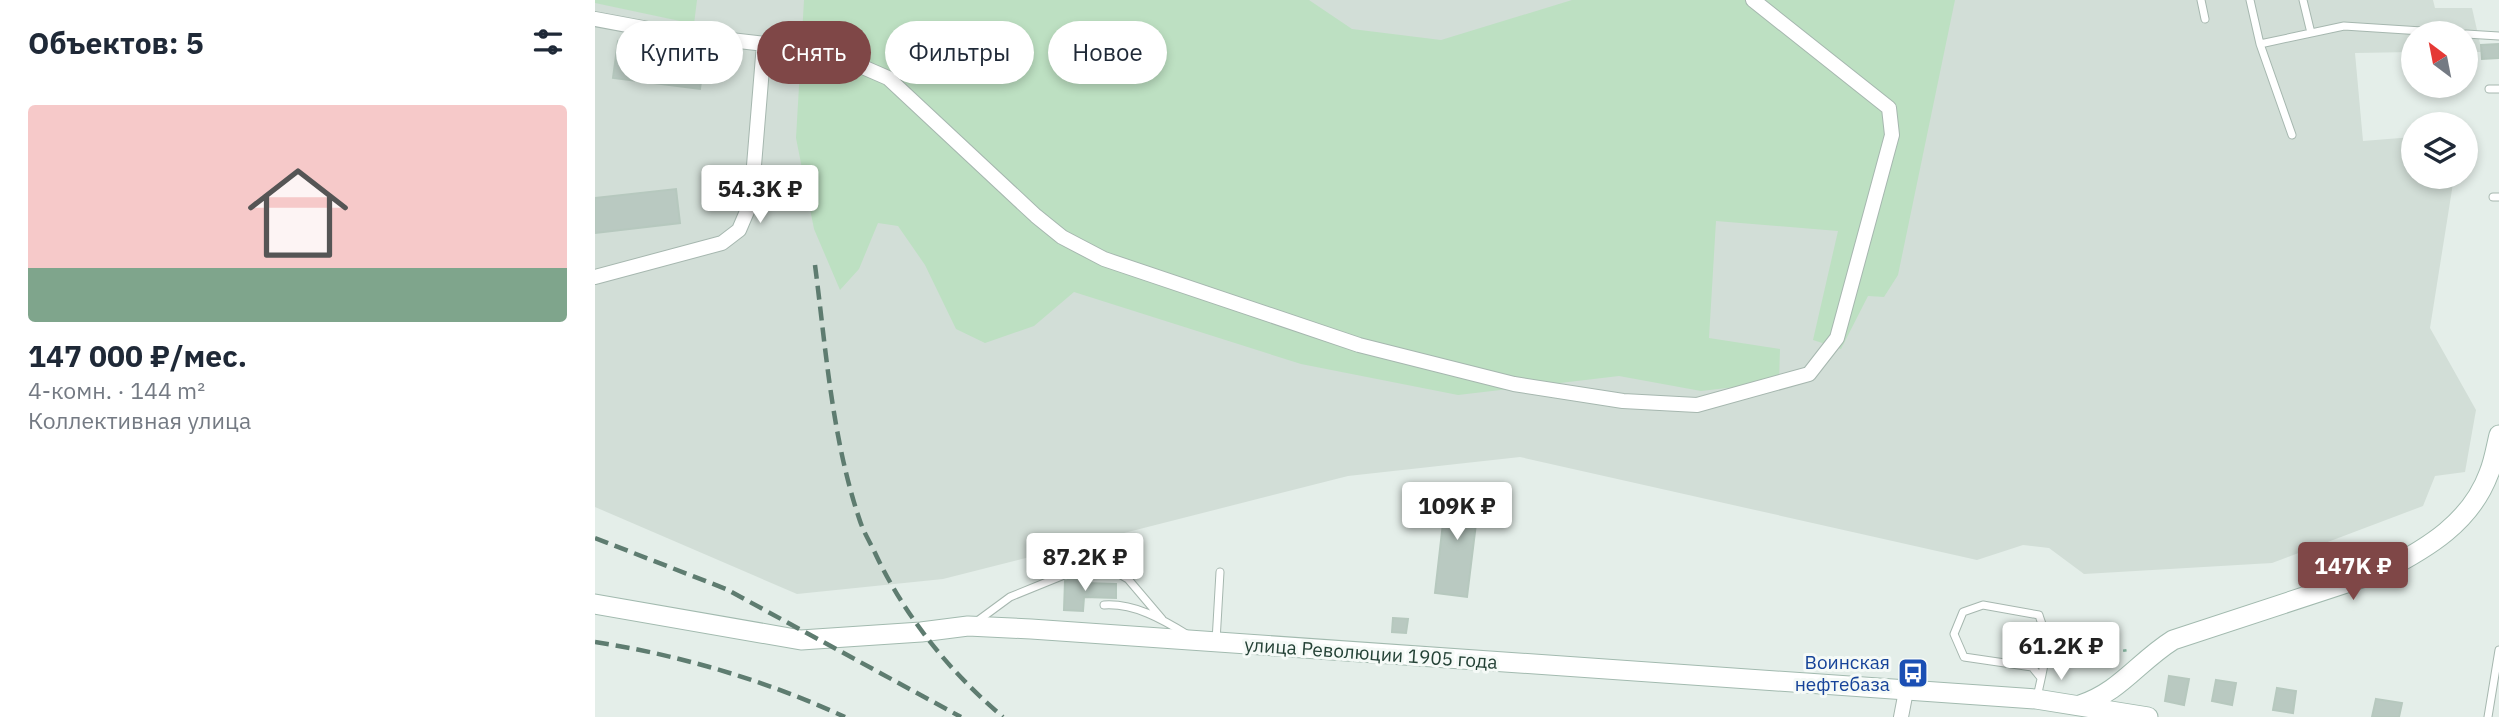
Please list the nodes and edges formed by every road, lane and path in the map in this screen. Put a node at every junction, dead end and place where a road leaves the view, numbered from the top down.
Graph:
1 (1753, 0) edge
2 (2201, 0) edge
3 (2250, 0) edge
4 (2303, 0) edge
5 (595, 19) edge
6 (2205, 19) dead end
7 (2401, 30) edge
8 (2311, 33) junction
9 (2478, 35) edge
10 (2499, 36) edge
11 (757, 43) edge
12 (2260, 44) junction
13 (871, 71) edge
14 (761, 84) edge
15 (2489, 89) dead end
16 (2499, 89) edge
17 (2292, 135) dead end
18 (595, 278) edge
19 (2498, 443) edge
20 (1220, 572) dead end
21 (595, 604) edge
22 (1104, 605) dead end
23 (1162, 619) junction
24 (968, 626) junction
25 (1206, 641) junction
26 (2128, 650) dead end
27 (2499, 650) edge
28 (2043, 664) junction
29 (2041, 678) junction
30 (2117, 687) junction
31 (1906, 691) junction
32 (2036, 699) junction
33 (2079, 706) junction
34 (2120, 712) junction
35 (1901, 717) edge
36 (2148, 717) edge
37 (2488, 717) edge

1 - 13 street
2 - 6 lane
3 - 12 lane
4 - 8 lane
5 - 11 street
7 - 8 lane
8 - 12 lane
9 - 10 lane
12 - 17 lane
14 - 18 street
15 - 16 lane
19 - 30 main road
20 - 25 lane
21 - 24 main road, улица Революции 1905 года
22 - 23 lane
23 - 24 lane
23 - 25 lane
24 - 25 main road, улица Революции 1905 года
25 - 31 main road, улица Революции 1905 года
26 - 28 path
27 - 37 lane
28 - 29 lane
28 - 29 lane
29 - 32 lane
30 - 33 main road
30 - 34 main road
31 - 32 main road, улица Революции 1905 года
31 - 35 street
32 - 33 main road, улица Революции 1905 года
33 - 34 main road, улица Революции 1905 года
34 - 36 main road, улица Революции 1905 года

